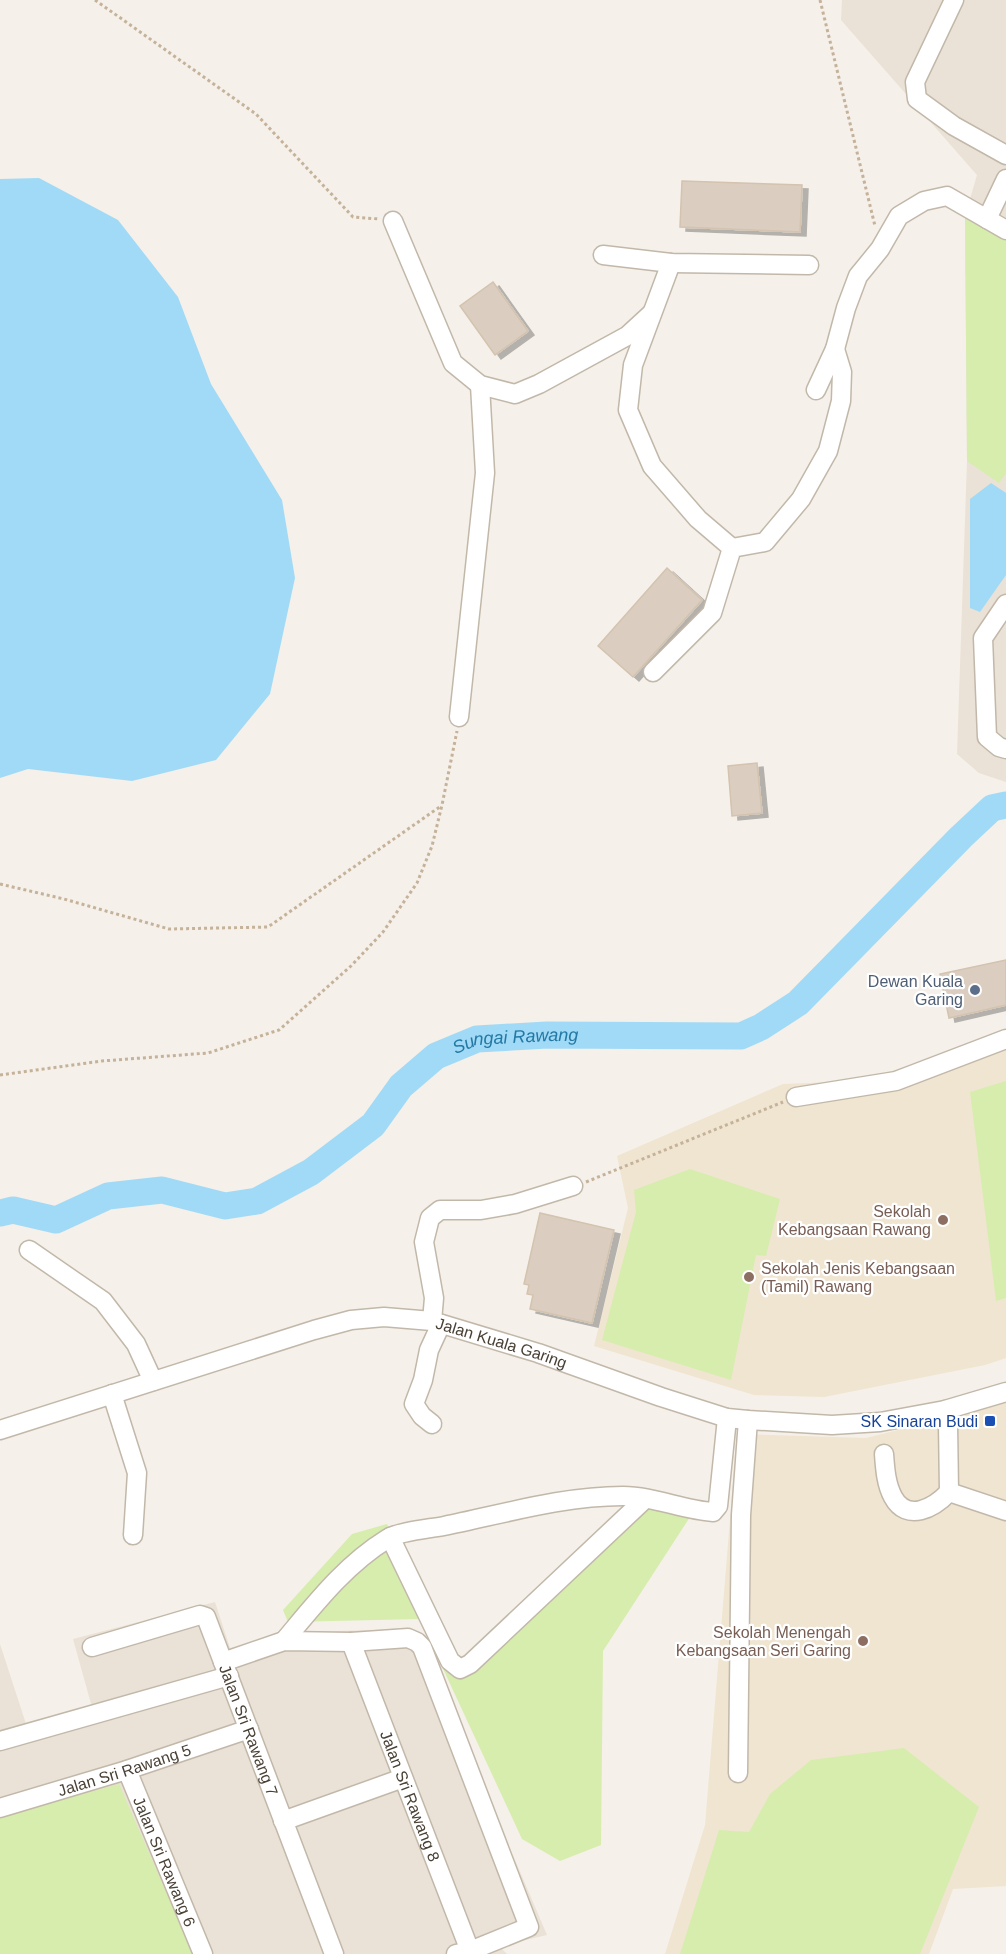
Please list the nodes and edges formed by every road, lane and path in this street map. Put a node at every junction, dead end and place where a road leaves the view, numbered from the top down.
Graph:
1 (95, 0) edge
2 (820, 0) edge
3 (954, 0) edge
4 (1006, 155) edge
5 (1006, 179) edge
6 (987, 219) junction
7 (393, 221) joint
8 (1006, 230) edge
9 (880, 249) junction
10 (603, 255) dead end
11 (671, 263) junction
12 (809, 265) dead end
13 (652, 313) junction
14 (835, 349) junction
15 (480, 385) junction
16 (816, 390) dead end
17 (732, 548) junction
18 (1006, 604) edge
19 (653, 672) dead end
20 (459, 717) joint
21 (1006, 749) edge
22 (442, 805) junction
23 (0, 884) edge
24 (1006, 1039) edge
25 (0, 1075) edge
26 (796, 1097) joint
27 (573, 1186) joint
28 (28, 1250) dead end
29 (436, 1322) junction
30 (153, 1381) junction
31 (1006, 1392) edge
32 (112, 1394) junction
33 (945, 1410) junction
34 (728, 1418) junction
35 (748, 1420) junction
36 (432, 1424) dead end
37 (0, 1430) edge
38 (884, 1454) dead end
39 (949, 1492) junction
40 (645, 1499) junction
41 (1006, 1511) edge
42 (133, 1535) dead end
43 (390, 1537) junction
44 (284, 1641) junction
45 (351, 1642) junction
46 (92, 1647) dead end
47 (226, 1669) junction
48 (249, 1730) junction
49 (0, 1741) edge
50 (127, 1770) junction
51 (738, 1773) dead end
52 (403, 1778) junction
53 (0, 1808) edge
54 (284, 1821) junction
55 (463, 1952) edge
56 (203, 1954) edge
57 (334, 1954) edge

1 - 7 path
2 - 9 path
3 - 4 street
5 - 6 street
6 - 8 street
6 - 9 street
7 - 15 street
9 - 14 street
10 - 11 street
11 - 12 street
11 - 13 street
13 - 15 street
13 - 17 street
14 - 16 street
14 - 17 street
15 - 20 street
17 - 19 street
18 - 21 street
20 - 22 path
22 - 23 path
22 - 25 path
24 - 26 street
26 - 27 path
27 - 29 street
28 - 30 street
29 - 30 street, Jalan Kuala Garing
29 - 34 street, Jalan Kuala Garing
29 - 36 street
30 - 32 street, Jalan Kuala Garing
31 - 33 street, Jalan Kuala Garing
32 - 37 street, Jalan Kuala Garing
32 - 42 street
33 - 35 street, Jalan Kuala Garing
33 - 39 street
34 - 35 street, Jalan Kuala Garing
34 - 40 street
35 - 51 street
38 - 39 street
39 - 41 street
40 - 43 street
40 - 43 street
43 - 44 street
44 - 45 street
44 - 47 street
45 - 52 street, Jalan Sri Rawang 8
45 - 55 street
46 - 47 street, Jalan Sri Rawang 7
47 - 48 street, Jalan Sri Rawang 7
47 - 49 street
48 - 50 street, Jalan Sri Rawang 5
48 - 54 street, Jalan Sri Rawang 7
50 - 53 street, Jalan Sri Rawang 5
50 - 56 street, Jalan Sri Rawang 6
52 - 54 street
52 - 55 street, Jalan Sri Rawang 8
54 - 57 street, Jalan Sri Rawang 7

